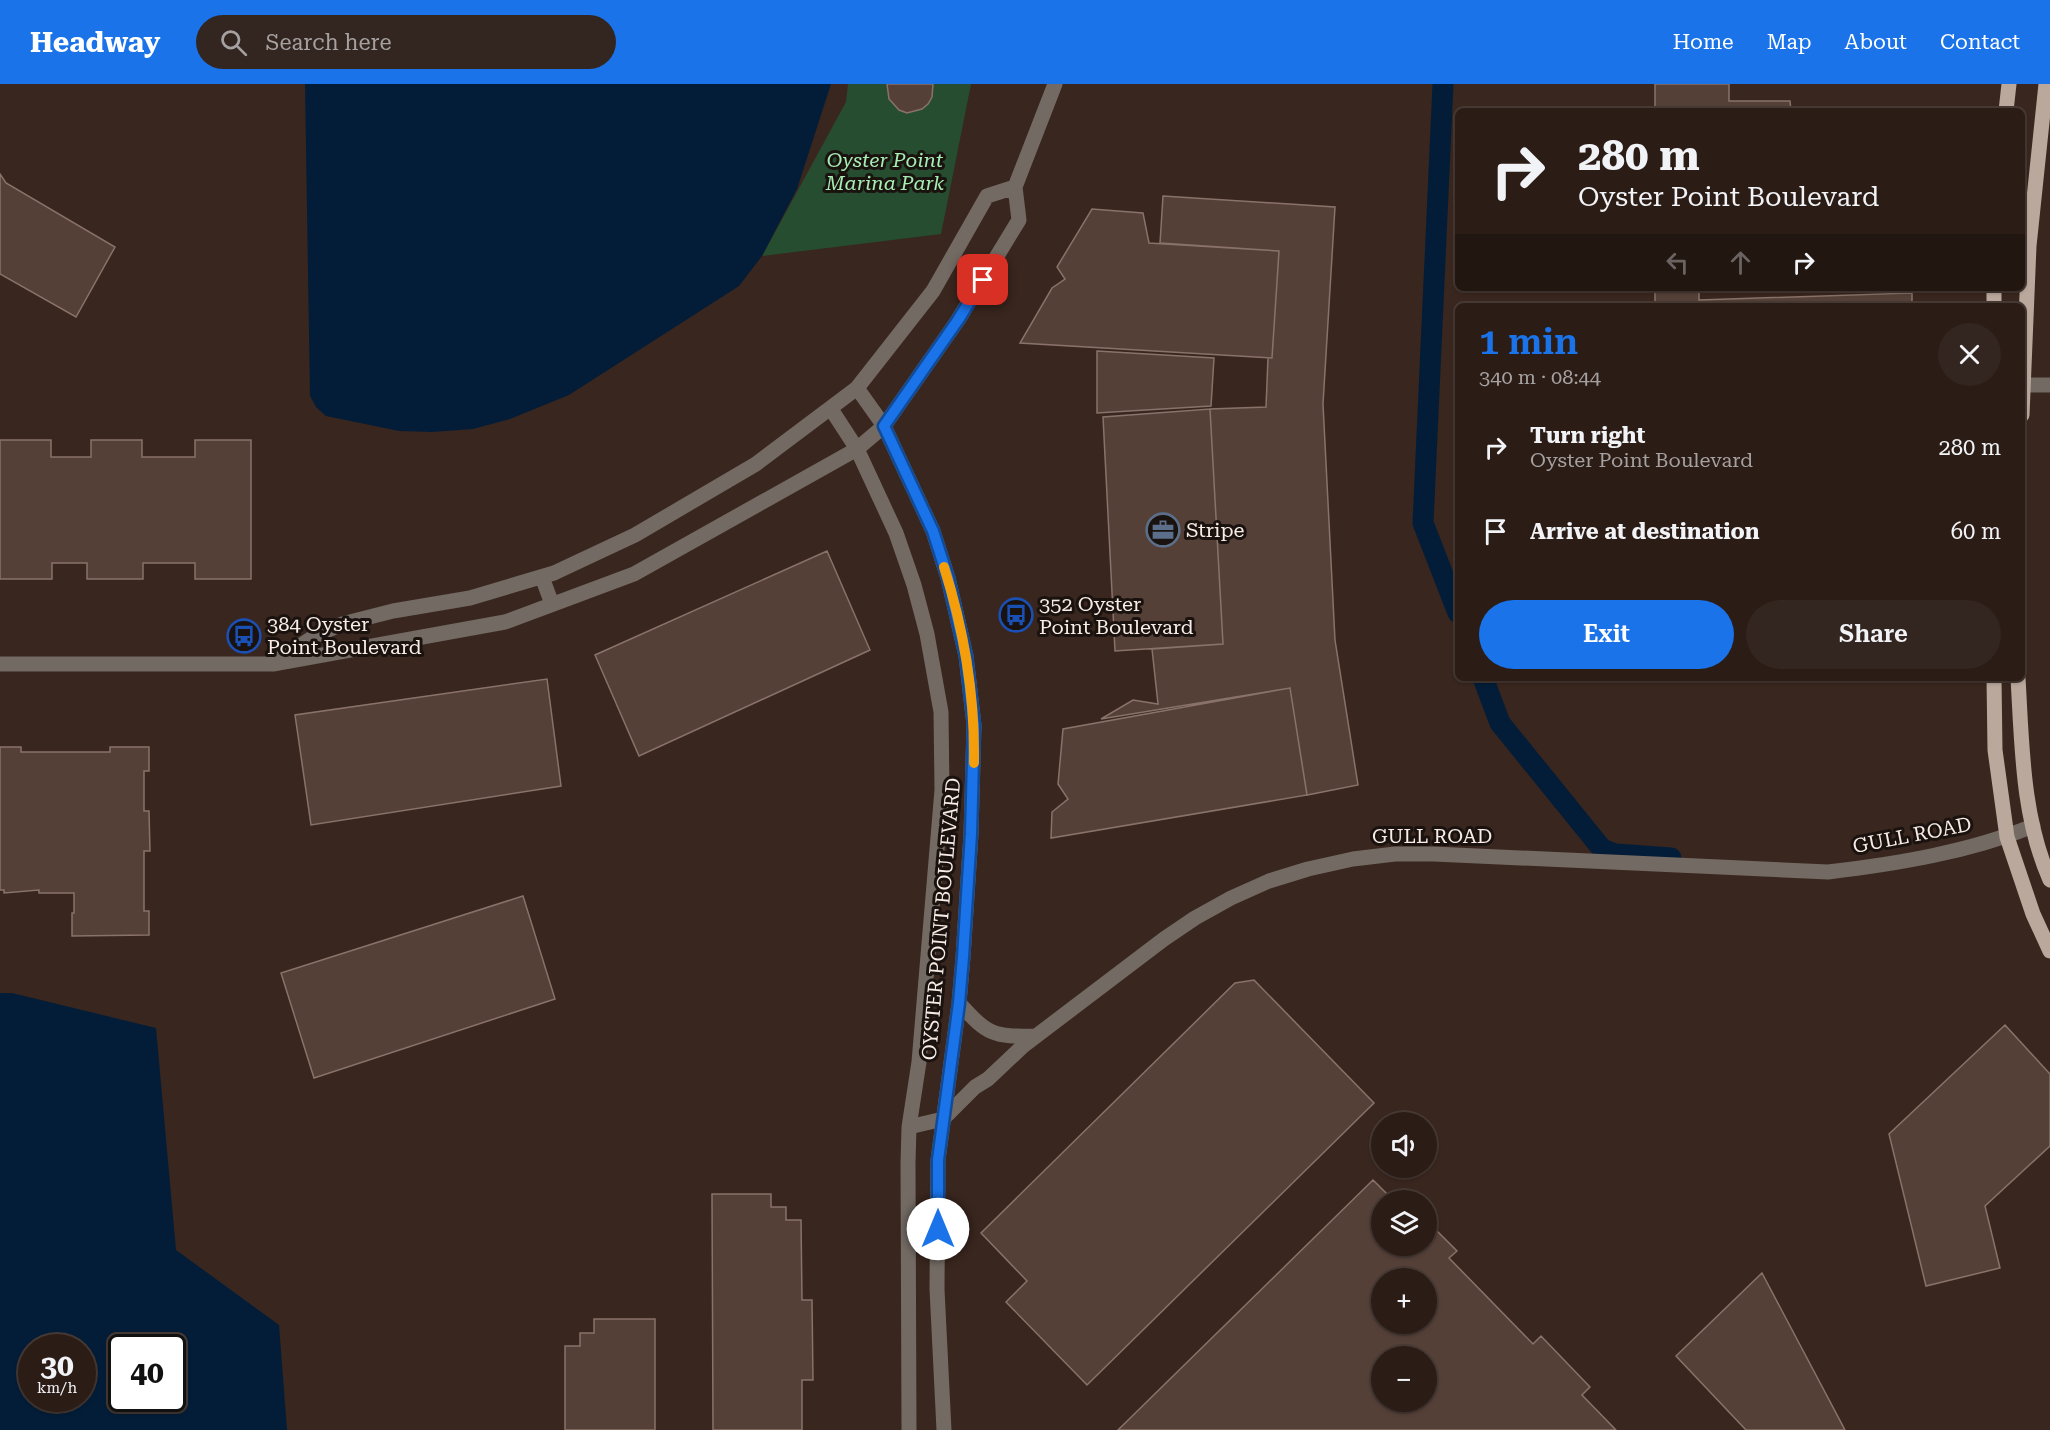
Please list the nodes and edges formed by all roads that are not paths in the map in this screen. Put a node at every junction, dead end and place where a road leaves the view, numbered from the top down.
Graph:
1 (1055, 84) edge
2 (2009, 84) edge
3 (2046, 84) edge
4 (2006, 108) edge
5 (1015, 187) junction
6 (2025, 329) edge
7 (2025, 385) edge
8 (2050, 385) edge
9 (857, 388) junction
10 (831, 410) junction
11 (884, 426) junction
12 (857, 449) junction
13 (542, 577) junction
14 (552, 604) junction
15 (0, 664) edge
16 (273, 664) junction
17 (1994, 681) edge
18 (2018, 681) edge
19 (2033, 826) junction
20 (2007, 837) junction
21 (2050, 880) edge
22 (2050, 951) edge
23 (959, 1003) junction
24 (1036, 1036) junction
25 (943, 1119) junction
26 (909, 1127) junction
27 (909, 1430) edge
28 (944, 1430) edge

1 - 5 street
2 - 4 main road
3 - 6 main road
5 - 9 street
5 - 11 street
7 - 8 street
9 - 10 street
9 - 11 street, OYSTER POINT BOULEVARD
10 - 12 street, OYSTER POINT BOULEVARD
10 - 13 street
11 - 12 street
11 - 23 street, OYSTER POINT BOULEVARD
12 - 14 street
12 - 26 street, OYSTER POINT BOULEVARD
13 - 14 street
13 - 16 street
14 - 16 street
15 - 16 street
17 - 20 main road
18 - 19 main road
19 - 20 street, GULL ROAD
19 - 21 main road
20 - 22 main road
20 - 24 street, GULL ROAD
23 - 24 street
23 - 25 street, OYSTER POINT BOULEVARD
24 - 25 street, GULL ROAD
25 - 26 street
25 - 28 street, OYSTER POINT BOULEVARD
26 - 27 street, OYSTER POINT BOULEVARD

